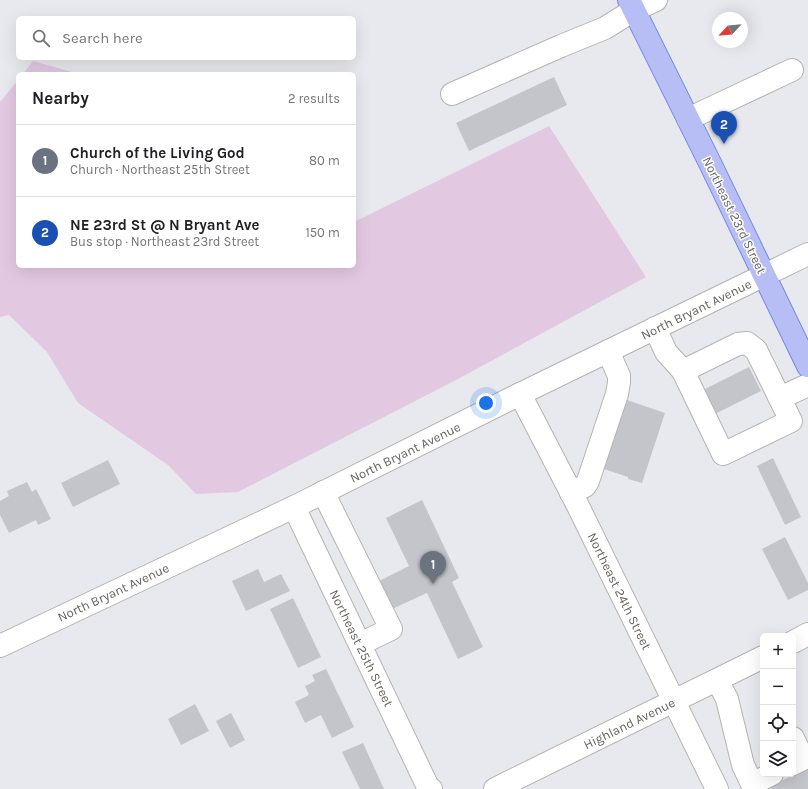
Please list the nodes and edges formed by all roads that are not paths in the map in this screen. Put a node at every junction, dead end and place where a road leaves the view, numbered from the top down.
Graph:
1 (656, 0) edge
2 (631, 5) edge
3 (792, 70) dead end
4 (452, 94) dead end
5 (688, 119) junction
6 (808, 254) edge
7 (764, 275) junction
8 (655, 328) junction
9 (608, 351) junction
10 (808, 366) edge
11 (683, 371) junction
12 (808, 385) edge
13 (520, 394) junction
14 (780, 398) junction
15 (323, 492) junction
16 (571, 493) junction
17 (294, 507) junction
18 (808, 634) edge
19 (796, 640) edge
20 (360, 644) junction
21 (0, 646) edge
22 (760, 664) edge
23 (717, 680) junction
24 (675, 701) junction
25 (796, 744) edge
26 (796, 762) edge
27 (767, 777) edge
28 (752, 786) edge
29 (430, 789) edge
30 (495, 789) edge
31 (717, 789) edge

1 - 2 street
2 - 4 street
2 - 5 main road, Northeast 23rd Street
3 - 5 street
5 - 7 main road, Northeast 23rd Street
6 - 7 street, North Bryant Avenue
7 - 8 street, North Bryant Avenue
7 - 10 main road, Northeast 23rd Street
8 - 9 street, North Bryant Avenue
8 - 11 street
9 - 13 street, North Bryant Avenue
9 - 16 street
11 - 14 street
11 - 14 street
12 - 14 street
13 - 15 street, North Bryant Avenue
13 - 16 street, Northeast 24th Street
15 - 17 street, North Bryant Avenue
15 - 20 street
16 - 24 street, Northeast 24th Street
17 - 20 street, Northeast 25th Street
17 - 21 street, North Bryant Avenue
18 - 19 street
20 - 29 street, Northeast 25th Street
22 - 23 street, Highland Avenue
23 - 24 street, Highland Avenue
23 - 28 street
24 - 30 street, Highland Avenue
24 - 31 street, Northeast 24th Street
25 - 26 street
27 - 28 street

